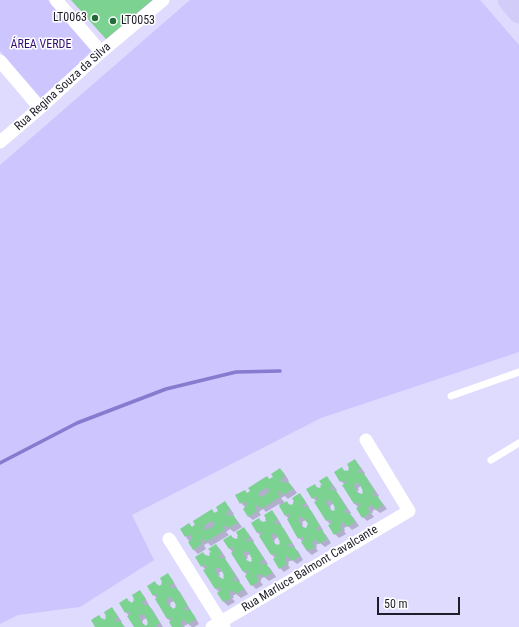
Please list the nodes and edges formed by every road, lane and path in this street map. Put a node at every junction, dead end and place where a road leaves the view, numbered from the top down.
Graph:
1 (56, 0) edge
2 (163, 0) edge
3 (508, 0) edge
4 (519, 13) edge
5 (101, 52) junction
6 (0, 61) edge
7 (40, 108) junction
8 (0, 142) edge
9 (519, 372) edge
10 (451, 396) dead end
11 (366, 440) dead end
12 (519, 443) edge
13 (491, 460) dead end
14 (169, 539) dead end
15 (219, 625) edge

1 - 5 street
2 - 5 street, Rua Regina Souza da Silva
3 - 4 main road
5 - 7 street, Rua Regina Souza da Silva
6 - 7 street
7 - 8 street, Rua Regina Souza da Silva
9 - 10 lane
11 - 15 street, Rua Marluce Balmont Cavalcante
12 - 13 lane
14 - 15 street

